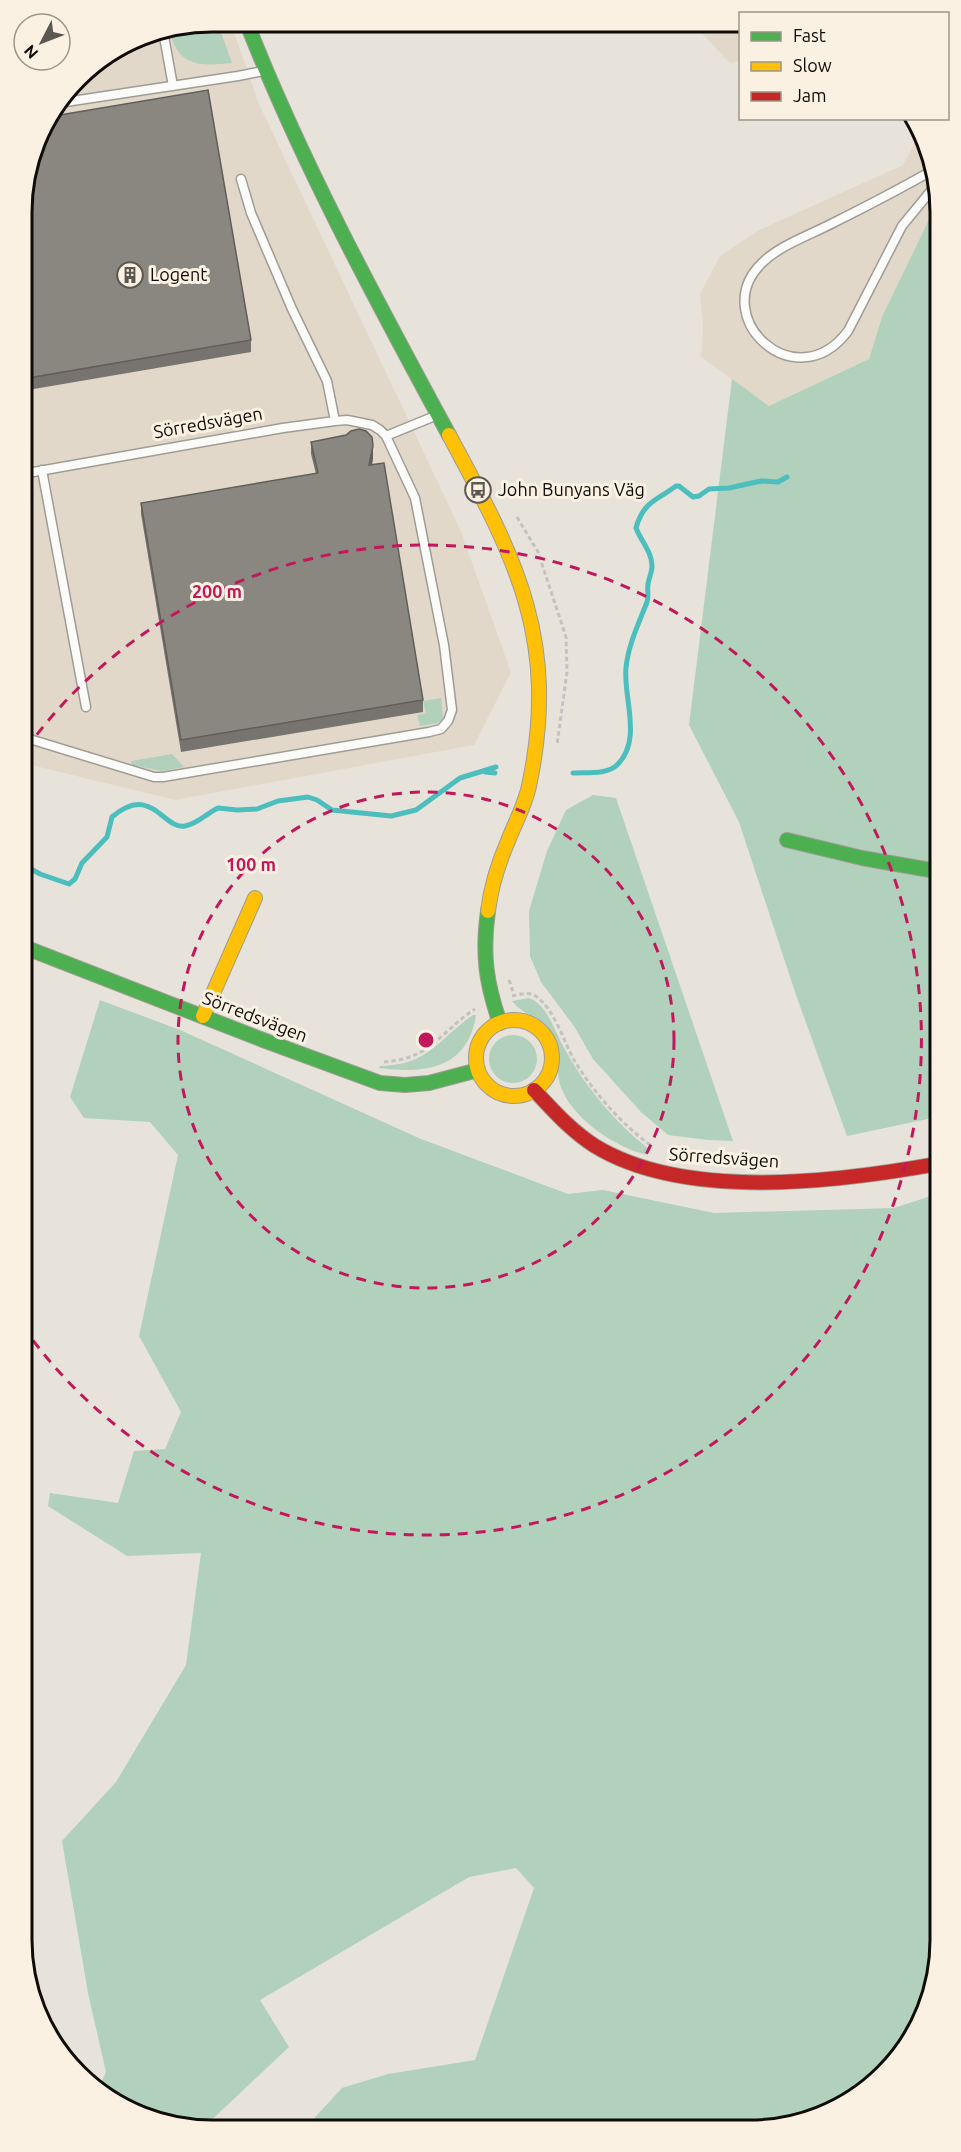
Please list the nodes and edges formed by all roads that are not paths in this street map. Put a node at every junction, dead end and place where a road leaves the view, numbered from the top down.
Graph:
1 (250, 32) edge
2 (164, 38) edge
3 (264, 70) junction
4 (173, 86) junction
5 (69, 101) edge
6 (925, 175) edge
7 (242, 179) dead end
8 (928, 193) edge
9 (438, 415) junction
10 (335, 421) junction
11 (386, 436) junction
12 (42, 470) junction
13 (32, 472) edge
14 (86, 707) dead end
15 (32, 740) edge
16 (787, 840) dead end
17 (930, 870) edge
18 (255, 898) dead end
19 (32, 950) edge
20 (203, 1016) junction
21 (500, 1023) junction
22 (478, 1070) junction
23 (534, 1090) junction
24 (929, 1165) edge

1 - 3 street
2 - 4 lane
3 - 4 lane
3 - 9 street
4 - 5 lane
6 - 8 lane
7 - 10 lane
9 - 11 lane
9 - 21 street
10 - 11 lane, Sörredsvägen
10 - 12 lane, Sörredsvägen
11 - 15 lane
12 - 13 lane, Sörredsvägen
12 - 14 lane
16 - 17 street
18 - 20 street
19 - 20 street, Sörredsvägen
20 - 22 street, Sörredsvägen
21 - 22 street
21 - 23 street
22 - 23 street
23 - 24 street, Sörredsvägen

